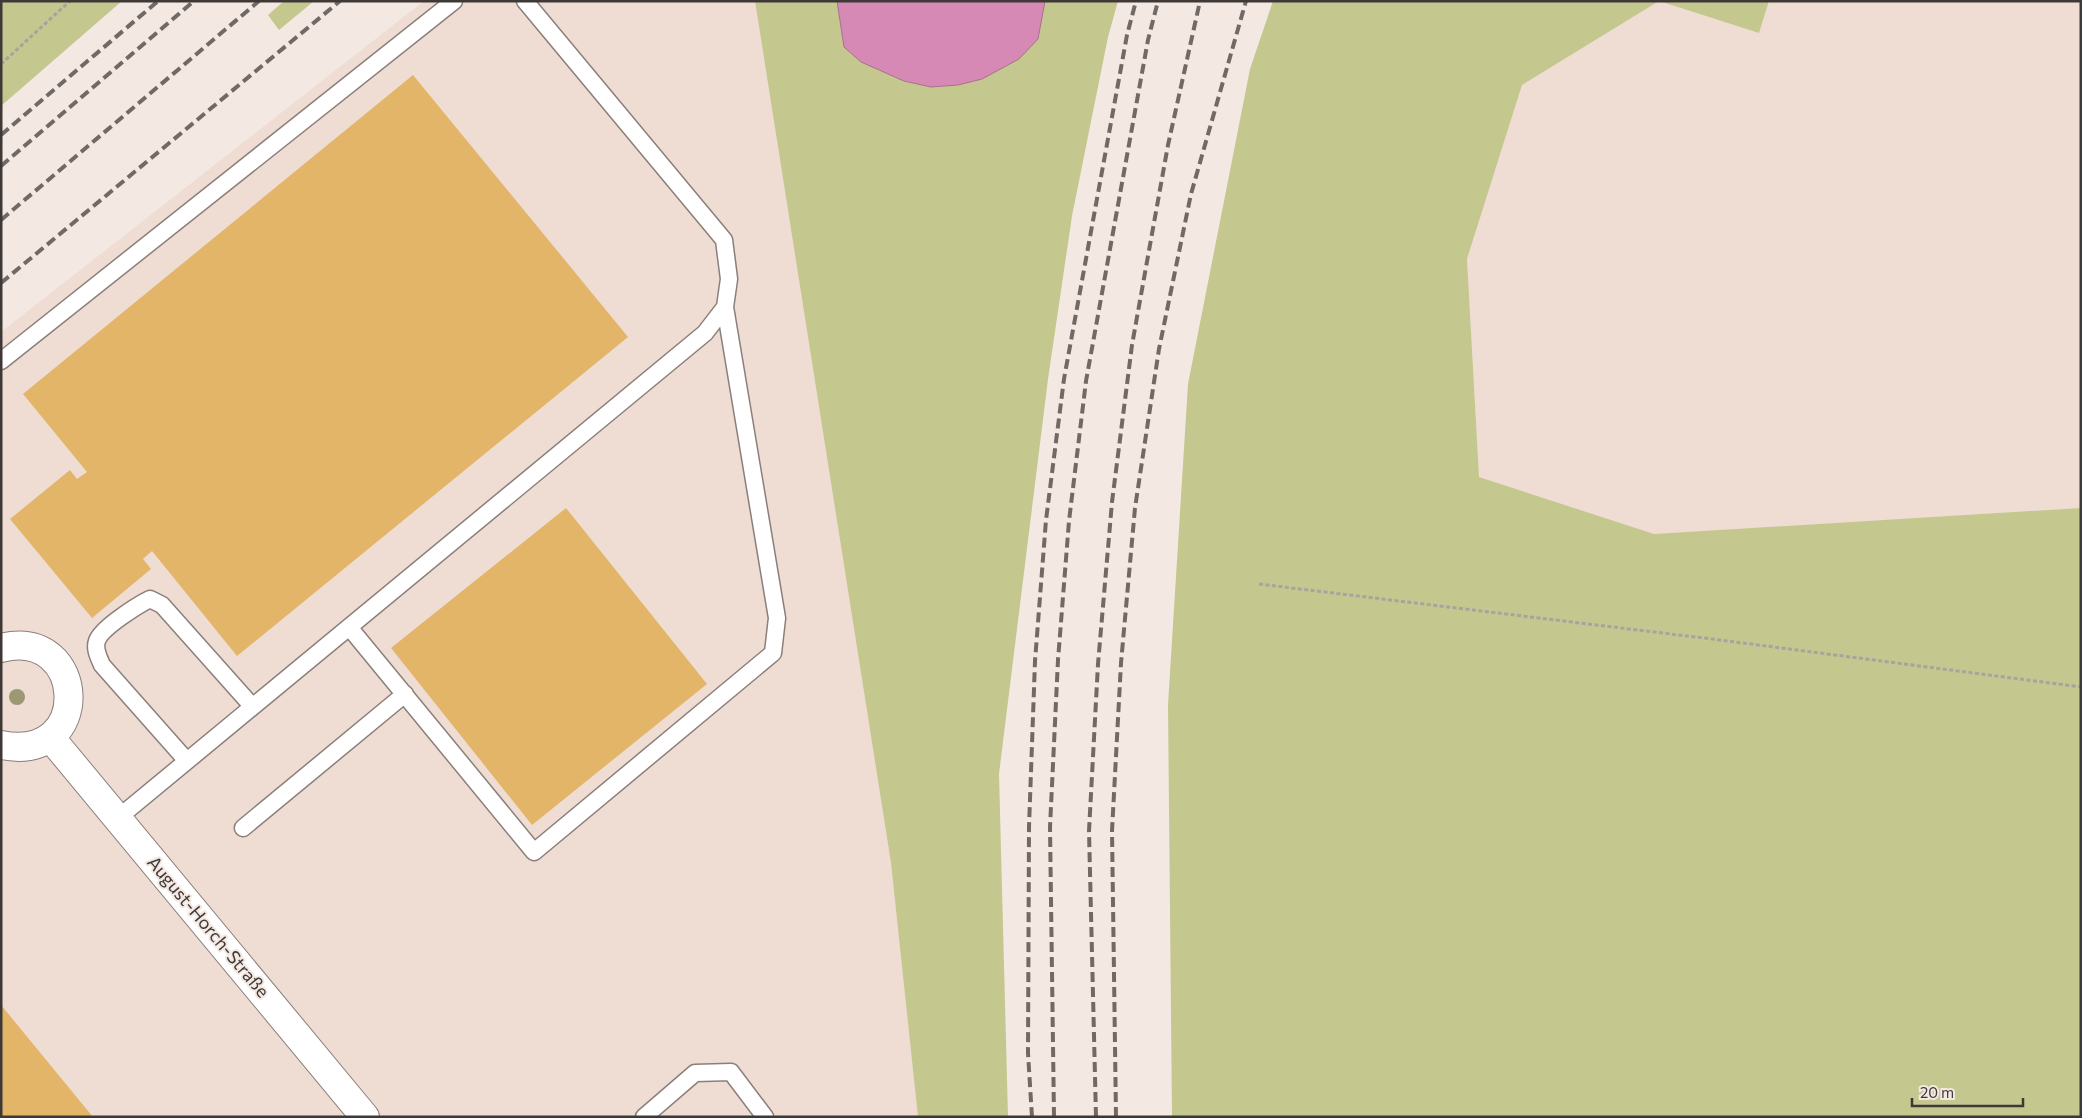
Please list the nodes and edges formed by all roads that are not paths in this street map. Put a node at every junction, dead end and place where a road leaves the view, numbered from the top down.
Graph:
1 (454, 1) edge
2 (525, 1) edge
3 (725, 307) junction
4 (1, 361) edge
5 (349, 627) junction
6 (1, 648) edge
7 (405, 694) junction
8 (252, 706) junction
9 (50, 737) junction
10 (1, 745) edge
11 (187, 761) junction
12 (118, 818) junction
13 (243, 828) dead end
14 (365, 1117) edge
15 (644, 1117) edge
16 (765, 1117) edge

1 - 4 lane
2 - 3 lane
3 - 5 lane
3 - 7 lane
5 - 7 lane
5 - 8 lane
6 - 9 street
7 - 13 lane
8 - 11 lane
8 - 11 lane
9 - 10 street
9 - 12 street, August-Horch-Straße
11 - 12 lane
12 - 14 street, August-Horch-Straße
15 - 16 lane

